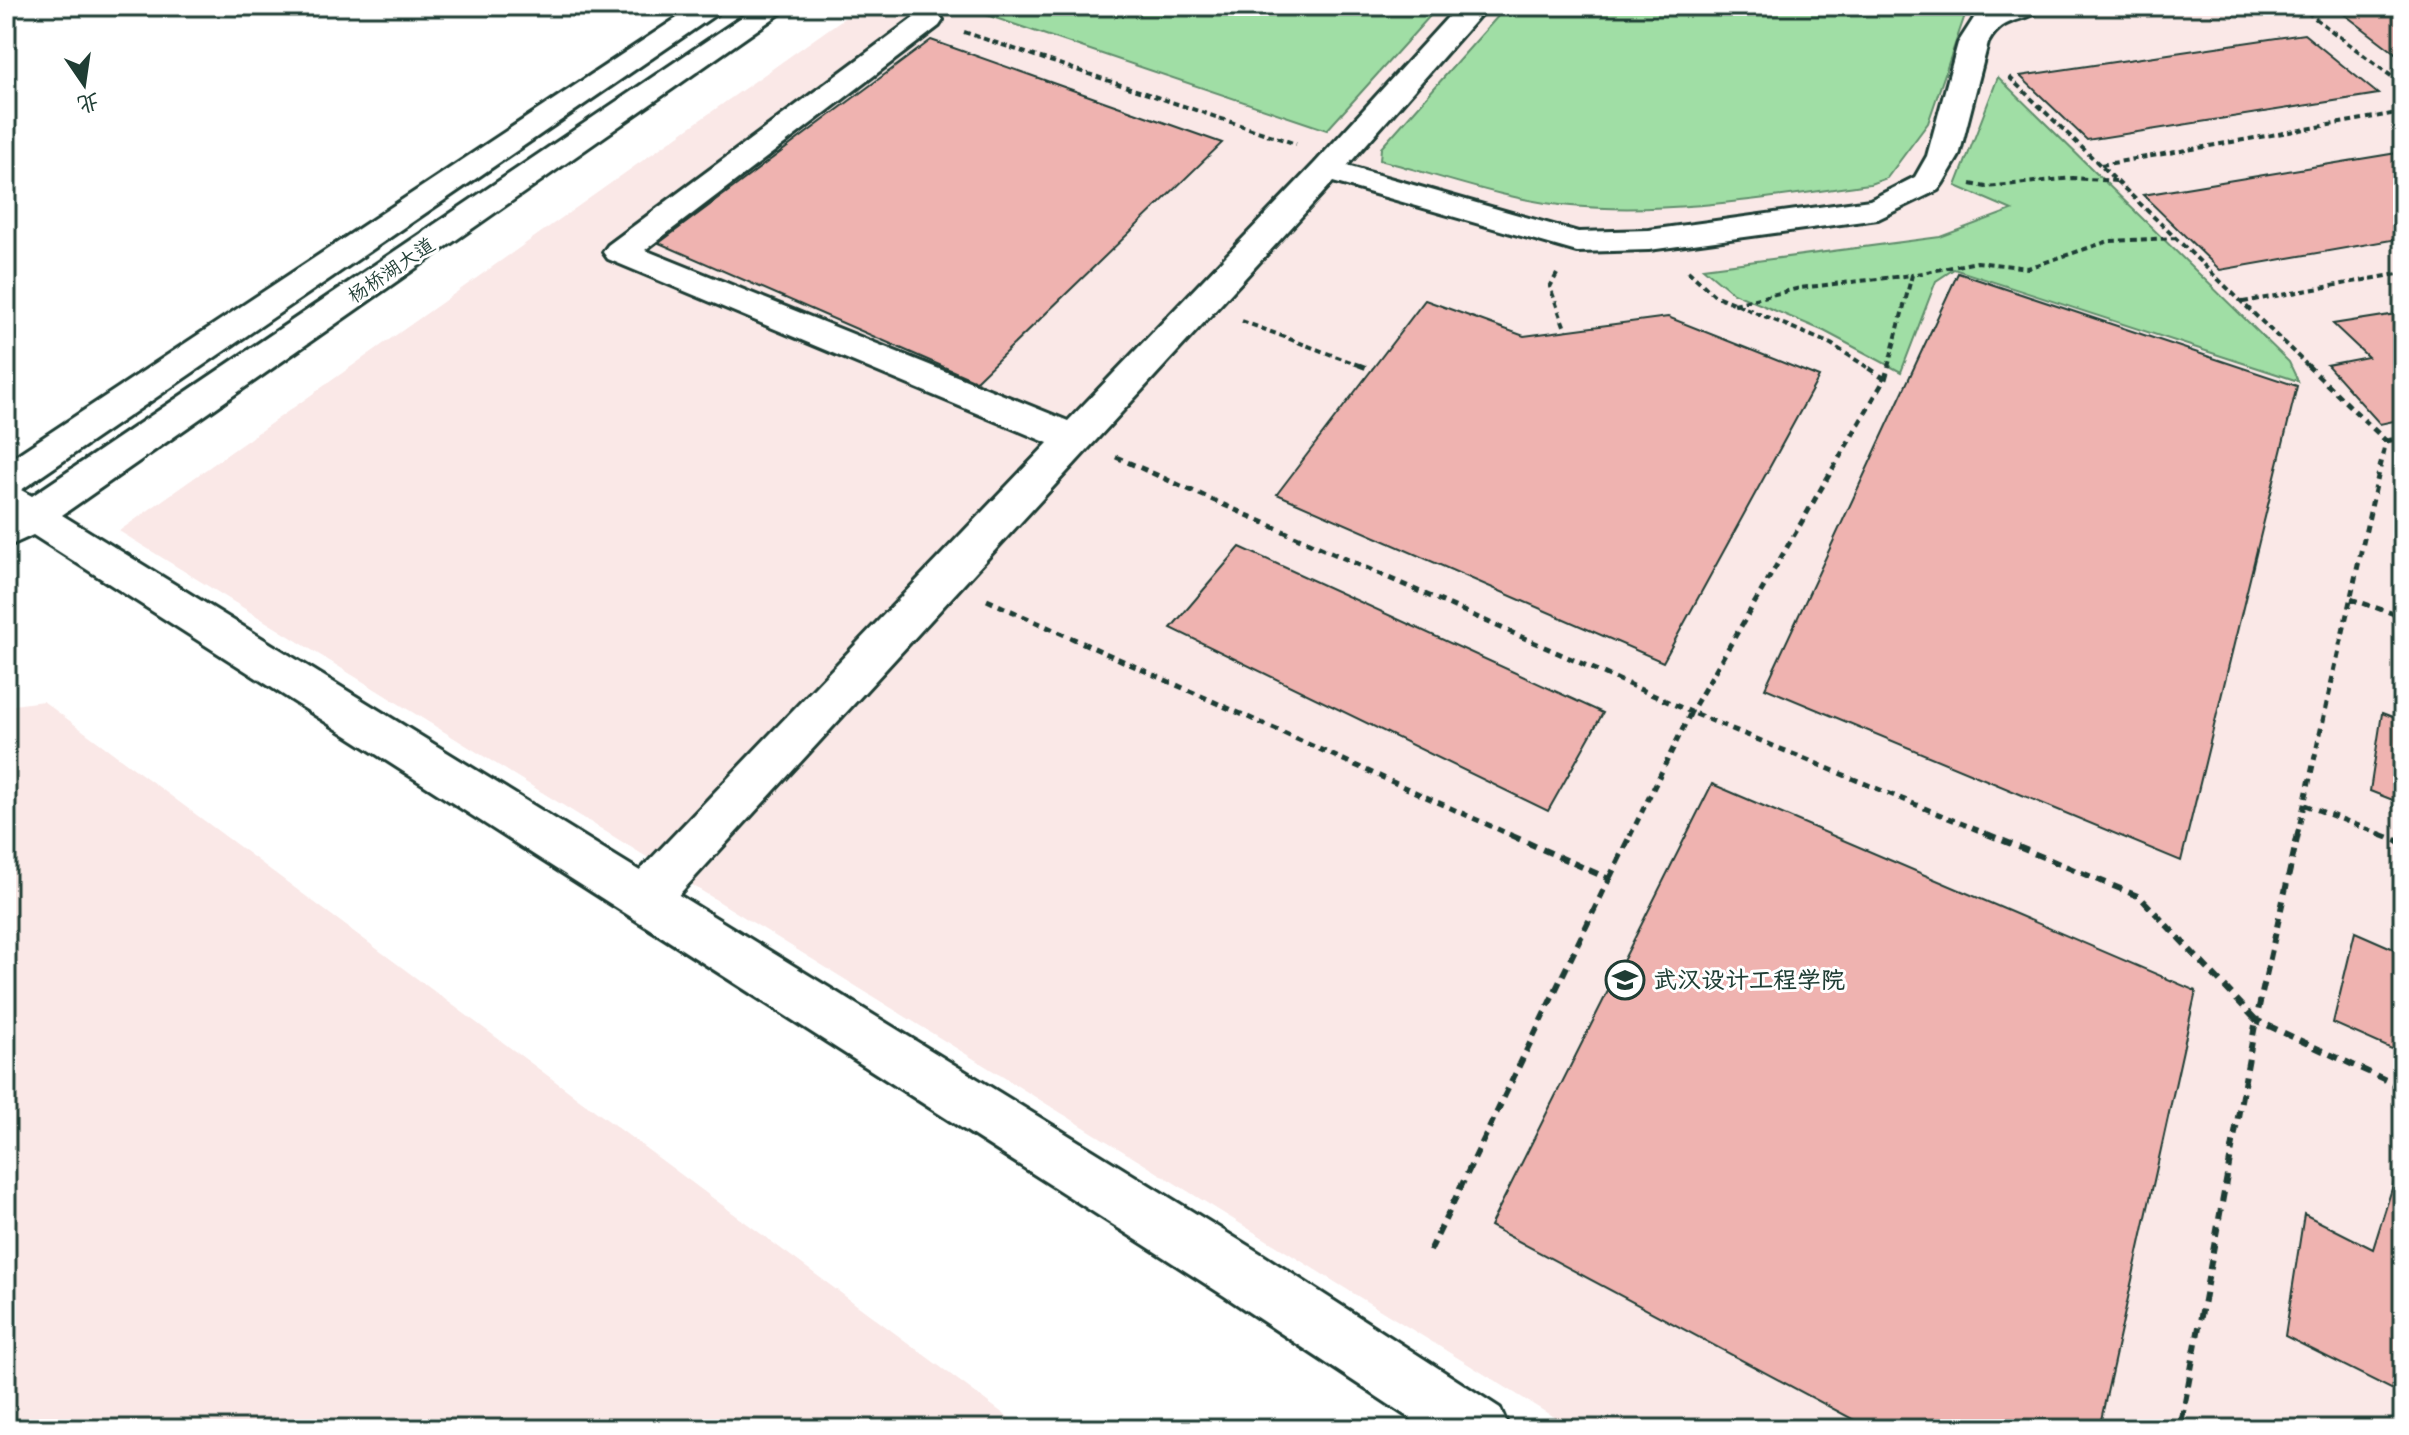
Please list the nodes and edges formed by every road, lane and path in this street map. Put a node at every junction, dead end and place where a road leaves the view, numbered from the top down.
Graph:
1 (714, 6) edge
2 (777, 6) edge
3 (1474, 6) edge
4 (2027, 6) edge
5 (2299, 6) edge
6 (929, 20) joint
7 (1973, 43) junction
8 (2403, 85) edge
9 (2403, 112) edge
10 (1332, 164) junction
11 (2100, 165) junction
12 (1931, 176) junction
13 (2117, 181) junction
14 (1667, 238) junction
15 (2176, 238) junction
16 (1577, 242) junction
17 (2403, 273) edge
18 (1912, 275) junction
19 (2241, 302) junction
20 (1734, 304) junction
21 (1199, 305) junction
22 (1566, 331) dead end
23 (1372, 370) dead end
24 (1885, 379) junction
25 (2403, 438) edge
26 (1075, 439) junction
27 (2386, 441) junction
28 (13, 507) edge
29 (943, 580) junction
30 (2351, 599) junction
31 (2403, 617) edge
32 (1691, 712) junction
33 (2305, 805) junction
34 (2403, 843) edge
35 (1609, 879) junction
36 (645, 898) junction
37 (2256, 1020) junction
38 (2403, 1088) edge
39 (1430, 1251) dead end
40 (1479, 1429) edge
41 (2180, 1429) edge

1 - 28 street, 杨桥湖大道
2 - 28 street, 杨桥湖大道
3 - 10 street
4 - 7 street
5 - 8 path
6 - 10 path
6 - 26 street
7 - 11 path
7 - 12 street
9 - 11 path
10 - 16 street
10 - 21 street
11 - 13 path
12 - 13 path
12 - 14 street
13 - 15 path
14 - 16 street
14 - 20 path
15 - 18 path
15 - 19 path
16 - 22 path
17 - 19 path
18 - 20 path
18 - 24 path
19 - 27 path
20 - 24 path
21 - 23 path
21 - 26 street
24 - 32 path
25 - 27 path
26 - 29 street
26 - 32 path
27 - 30 path
28 - 36 street
29 - 35 path
29 - 36 street
30 - 31 path
30 - 33 path
32 - 35 path
32 - 37 path
33 - 34 path
33 - 37 path
35 - 39 path
36 - 40 street
37 - 38 path
37 - 41 path

